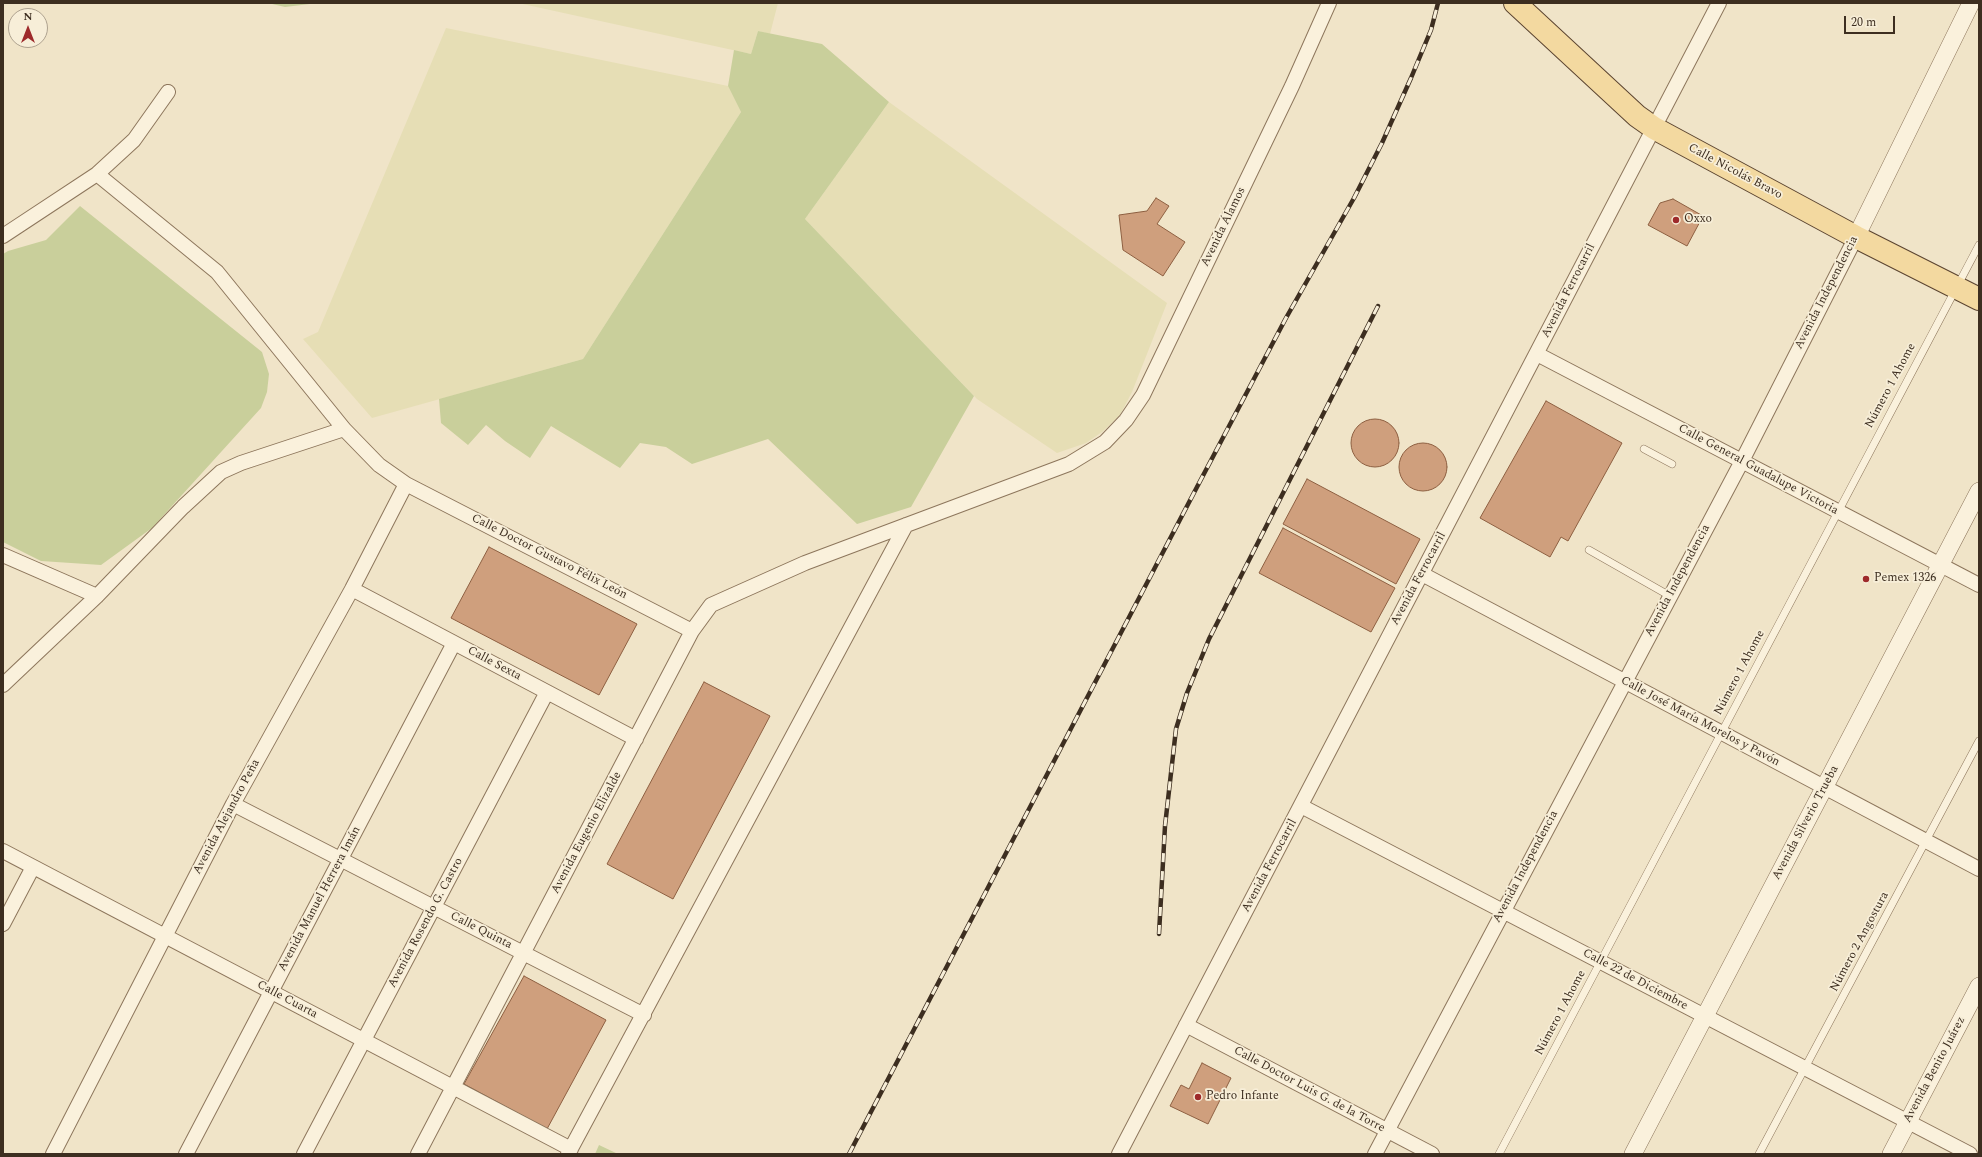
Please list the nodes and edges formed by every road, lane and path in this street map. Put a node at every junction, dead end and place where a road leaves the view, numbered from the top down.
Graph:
1 (1329, 3) edge
2 (1719, 3) edge
3 (1971, 3) edge
4 (1517, 4) edge
5 (168, 92) dead end
6 (1654, 128) junction
7 (98, 174) junction
8 (3, 236) edge
9 (1856, 237) junction
10 (1979, 245) edge
11 (1957, 287) junction
12 (1979, 299) edge
13 (1537, 354) junction
14 (344, 429) junction
15 (1644, 449) dead end
16 (1742, 461) junction
17 (1672, 464) dead end
18 (406, 484) junction
19 (1979, 491) edge
20 (1837, 511) junction
21 (906, 525) junction
22 (1589, 550) dead end
23 (3, 555) edge
24 (1940, 564) junction
25 (1422, 574) junction
26 (1979, 585) edge
27 (352, 589) junction
28 (97, 596) junction
29 (1670, 596) junction
30 (692, 631) junction
31 (454, 643) junction
32 (1624, 683) junction
33 (3, 686) edge
34 (547, 692) junction
35 (1722, 733) junction
36 (636, 739) junction
37 (1979, 741) edge
38 (1825, 788) junction
39 (233, 804) junction
40 (1301, 806) junction
41 (1926, 841) junction
42 (3, 851) edge
43 (341, 860) junction
44 (33, 867) junction
45 (1979, 869) edge
46 (434, 907) junction
47 (1503, 911) junction
48 (3, 924) edge
49 (165, 936) junction
50 (524, 953) junction
51 (1601, 962) junction
52 (1979, 986) edge
53 (271, 992) junction
54 (644, 1015) junction
55 (1705, 1016) junction
56 (1186, 1026) junction
57 (364, 1040) junction
58 (1805, 1068) junction
59 (453, 1087) junction
60 (1908, 1122) junction
61 (1387, 1131) junction
62 (569, 1151) edge
63 (53, 1154) edge
64 (186, 1154) edge
65 (304, 1154) edge
66 (418, 1154) edge
67 (1119, 1154) edge
68 (1375, 1154) edge
69 (1432, 1154) edge
70 (1499, 1154) edge
71 (1633, 1154) edge
72 (1760, 1154) edge
73 (1890, 1154) edge
74 (1970, 1154) edge

1 - 21 street, Avenida Álamos
2 - 6 street, Avenida Ferrocarril
3 - 9 street, Avenida Independencia
4 - 6 main road, Calle Nicolás Bravo
5 - 7 street
6 - 9 main road, Calle Nicolás Bravo
6 - 13 street, Avenida Ferrocarril
7 - 8 street
7 - 14 street, Calle Doctor Gustavo Félix León
9 - 11 main road, Calle Nicolás Bravo
9 - 16 street, Avenida Independencia
10 - 11 lane, Número 1 Ahome
11 - 12 main road, Calle Nicolás Bravo
11 - 20 lane, Número 1 Ahome
13 - 16 street, Calle General Guadalupe Victoria
13 - 25 street, Avenida Ferrocarril
14 - 18 street, Calle Doctor Gustavo Félix León
14 - 28 street
15 - 17 lane
16 - 20 street, Calle General Guadalupe Victoria
16 - 29 street, Avenida Independencia
18 - 27 street, Avenida Alejandro Peña
18 - 30 street, Calle Doctor Gustavo Félix León
19 - 24 street, Avenida Silverio Trueba
20 - 24 street, Calle General Guadalupe Victoria
20 - 35 lane, Número 1 Ahome
21 - 30 street, Avenida Eugenio Elizalde
21 - 54 street
22 - 29 lane
23 - 28 street
24 - 26 street, Calle General Guadalupe Victoria
24 - 38 street, Avenida Silverio Trueba
25 - 32 street, Calle José María Morelos y Pavón
25 - 40 street, Avenida Ferrocarril
27 - 31 street, Calle Sexta
27 - 39 street, Avenida Alejandro Peña
28 - 33 street
29 - 32 street, Avenida Independencia
30 - 36 street, Avenida Eugenio Elizalde
31 - 34 street, Calle Sexta
31 - 43 street, Avenida Manuel Herrera Imán
32 - 35 street, Calle José María Morelos y Pavón
32 - 47 street, Avenida Independencia
34 - 36 street, Calle Sexta
34 - 46 street, Avenida Rosendo G. Castro
35 - 38 street, Calle José María Morelos y Pavón
35 - 51 lane, Número 1 Ahome
36 - 50 street, Avenida Eugenio Elizalde
37 - 41 lane, Número 2 Angostura
38 - 41 street, Calle José María Morelos y Pavón
38 - 55 street, Avenida Silverio Trueba
39 - 43 street, Calle Quinta
39 - 49 street, Avenida Alejandro Peña
40 - 47 street, Calle 22 de Diciembre
40 - 56 street, Avenida Ferrocarril
41 - 45 street, Calle José María Morelos y Pavón
41 - 58 lane, Número 2 Angostura
42 - 44 street, Calle Cuarta
43 - 46 street, Calle Quinta
43 - 53 street, Avenida Manuel Herrera Imán
44 - 48 street
44 - 49 street, Calle Cuarta
46 - 50 street, Calle Quinta
46 - 57 street, Avenida Rosendo G. Castro
47 - 51 street, Calle 22 de Diciembre
47 - 61 street, Avenida Independencia
49 - 53 street, Calle Cuarta
49 - 63 street, Avenida Alejandro Peña
50 - 54 street, Calle Quinta
50 - 59 street, Avenida Eugenio Elizalde
51 - 55 street, Calle 22 de Diciembre
51 - 70 lane, Número 1 Ahome
52 - 60 street, Avenida Benito Juárez
53 - 57 street, Calle Cuarta
53 - 64 street, Avenida Manuel Herrera Imán
54 - 62 street
55 - 58 street, Calle 22 de Diciembre
55 - 71 street, Avenida Silverio Trueba
56 - 61 street, Calle Doctor Luis G. de la Torre
56 - 67 street, Avenida Ferrocarril
57 - 59 street, Calle Cuarta
57 - 65 street, Avenida Rosendo G. Castro
58 - 60 street, Calle 22 de Diciembre
58 - 72 lane, Número 2 Angostura
59 - 62 street, Calle Cuarta
59 - 66 street, Avenida Eugenio Elizalde
60 - 73 street, Avenida Benito Juárez
60 - 74 street, Calle 22 de Diciembre
61 - 68 street, Avenida Independencia
61 - 69 street, Calle Doctor Luis G. de la Torre

